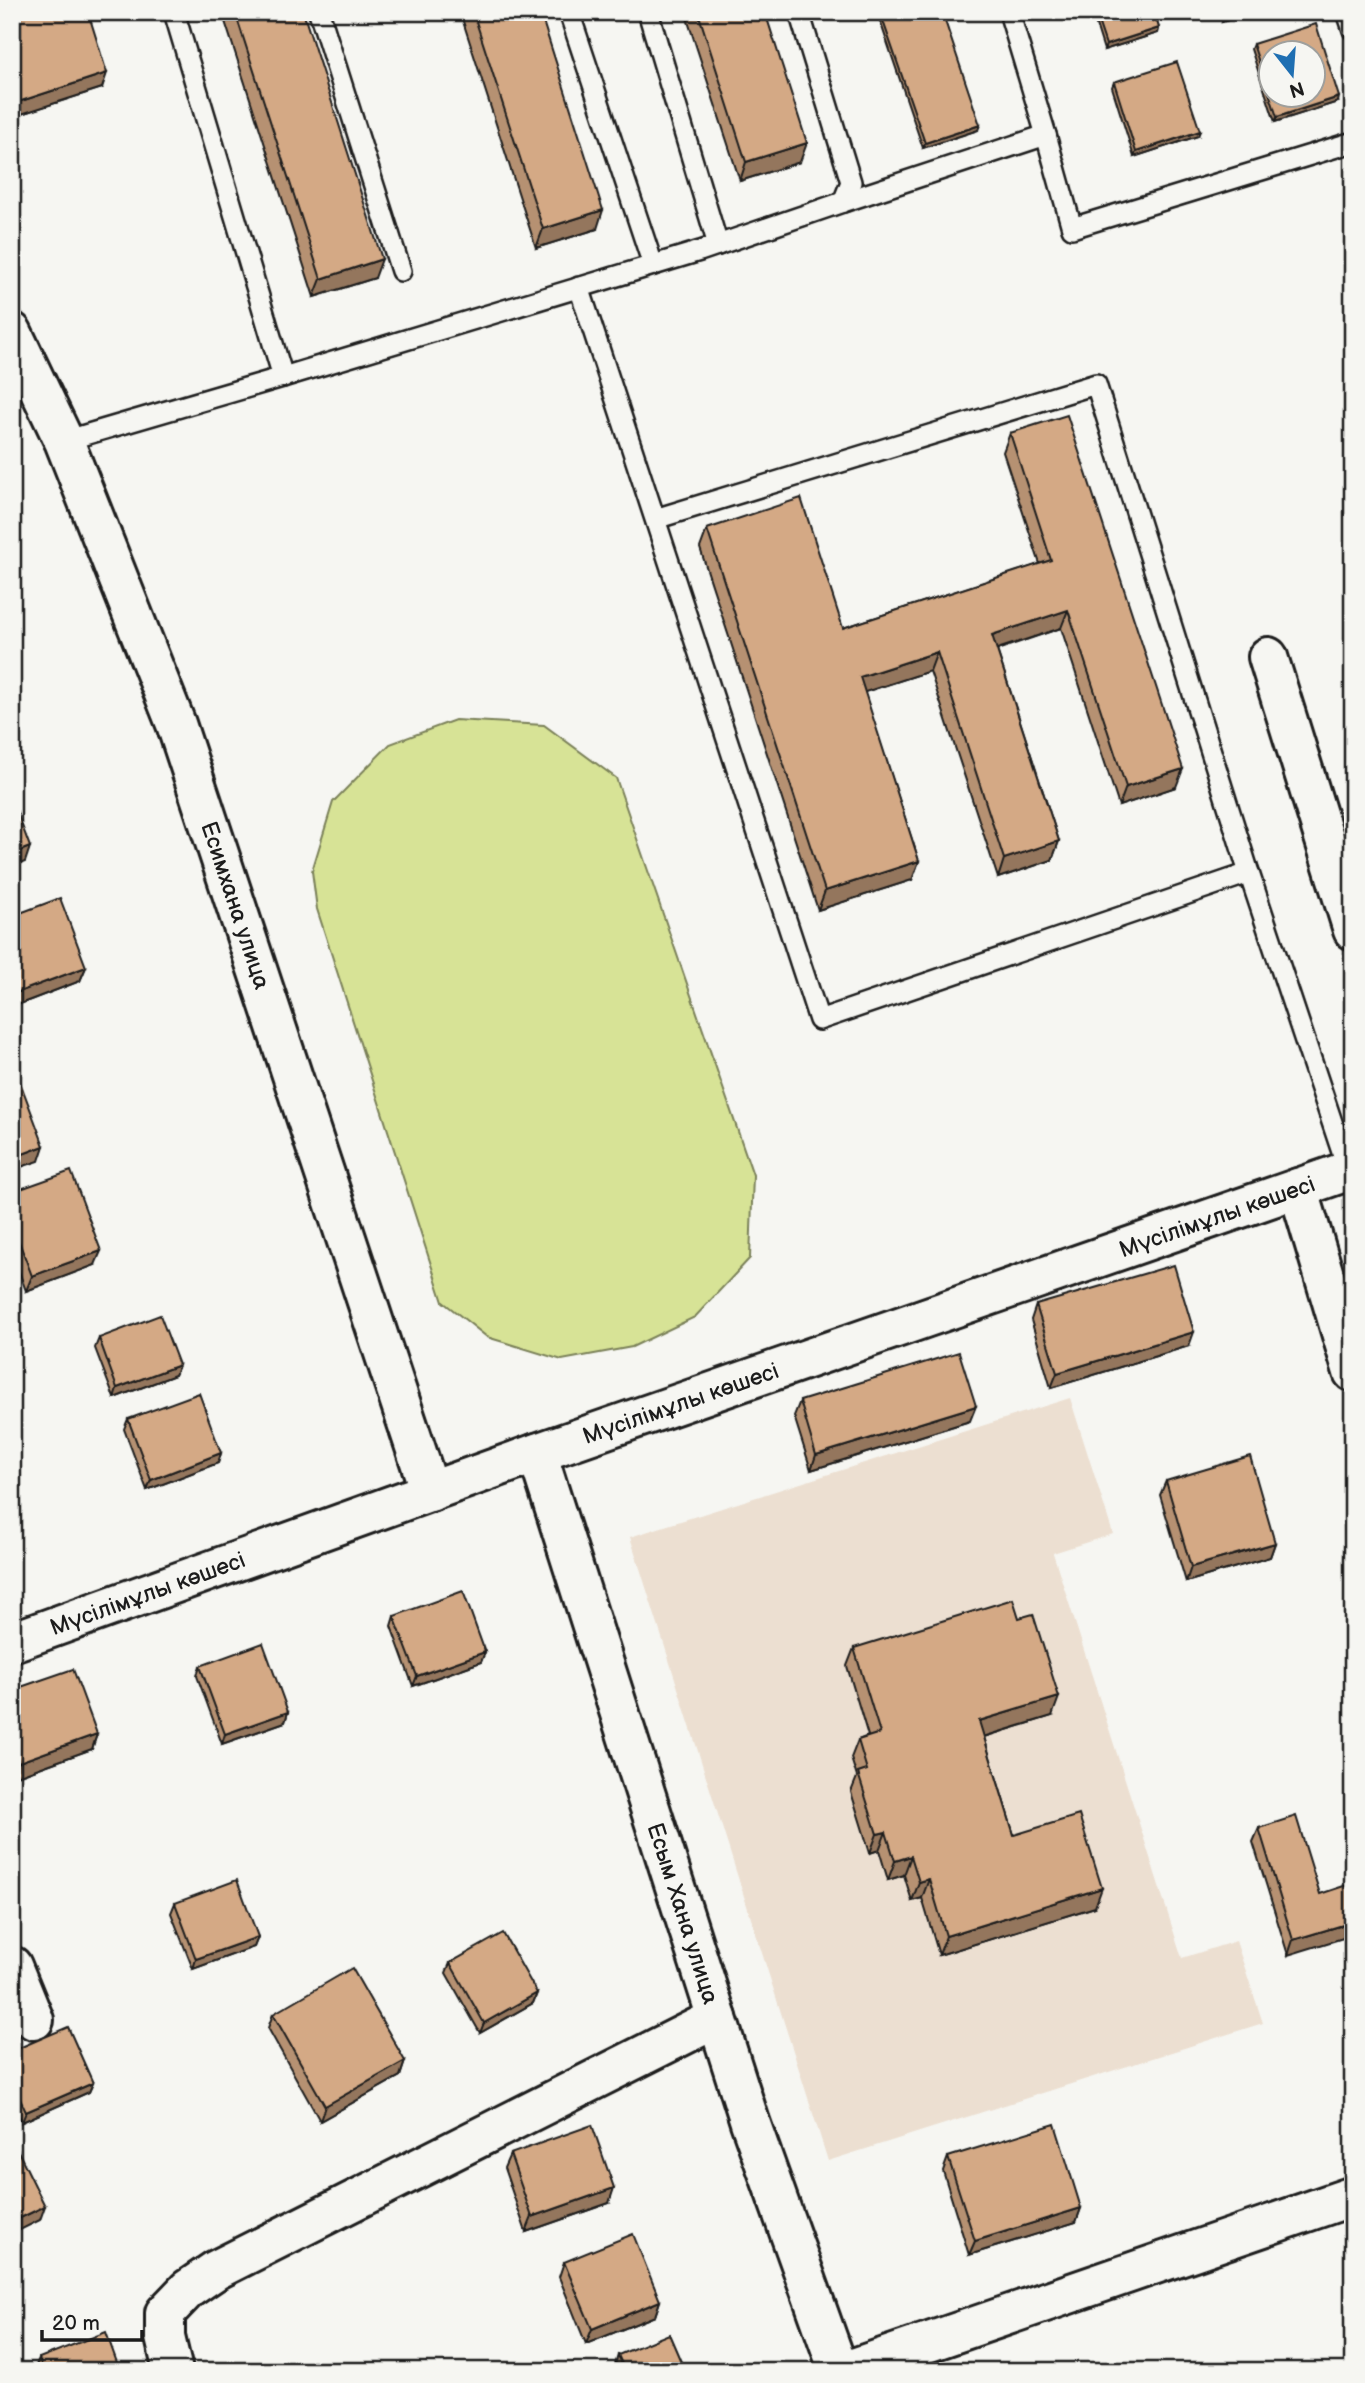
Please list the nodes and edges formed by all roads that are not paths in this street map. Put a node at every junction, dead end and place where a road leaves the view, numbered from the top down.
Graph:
1 (174, 12) edge
2 (319, 12) edge
3 (569, 12) edge
4 (648, 12) edge
5 (799, 12) edge
6 (1009, 12) edge
7 (1348, 12) edge
8 (1353, 30) edge
9 (1046, 135) junction
10 (1353, 142) edge
11 (842, 202) junction
12 (718, 244) junction
13 (653, 265) junction
14 (401, 271) dead end
15 (579, 287) junction
16 (12, 332) edge
17 (283, 377) junction
18 (64, 441) junction
19 (655, 519) junction
20 (1268, 657) dead end
21 (1249, 873) junction
22 (1353, 930) edge
23 (1351, 1170) edge
24 (1298, 1188) junction
25 (1353, 1372) edge
26 (537, 1454) junction
27 (430, 1492) junction
28 (12, 1642) edge
29 (12, 1966) edge
30 (717, 2018) junction
31 (34, 2020) dead end
32 (1353, 2196) edge
33 (173, 2371) edge
34 (839, 2371) edge
35 (845, 2371) edge

1 - 17 lane
2 - 14 lane
3 - 13 lane
4 - 12 lane
5 - 11 lane
6 - 9 lane
7 - 8 lane
9 - 10 lane
9 - 11 lane
11 - 12 lane
12 - 13 lane
13 - 15 lane
15 - 17 lane
15 - 19 lane
16 - 18 street, Есимхана улица
17 - 18 lane
18 - 27 street, Есимхана улица
19 - 21 lane
19 - 21 lane
20 - 22 street
21 - 23 lane
23 - 24 street, Мүсілімұлы көшесі
24 - 25 street
24 - 26 street, Мүсілімұлы көшесі
26 - 27 street, Мүсілімұлы көшесі
26 - 30 street, Есым Хана улица
27 - 28 street, Мүсілімұлы көшесі
29 - 31 street
30 - 33 street
30 - 34 street, Есым Хана улица
32 - 35 street

